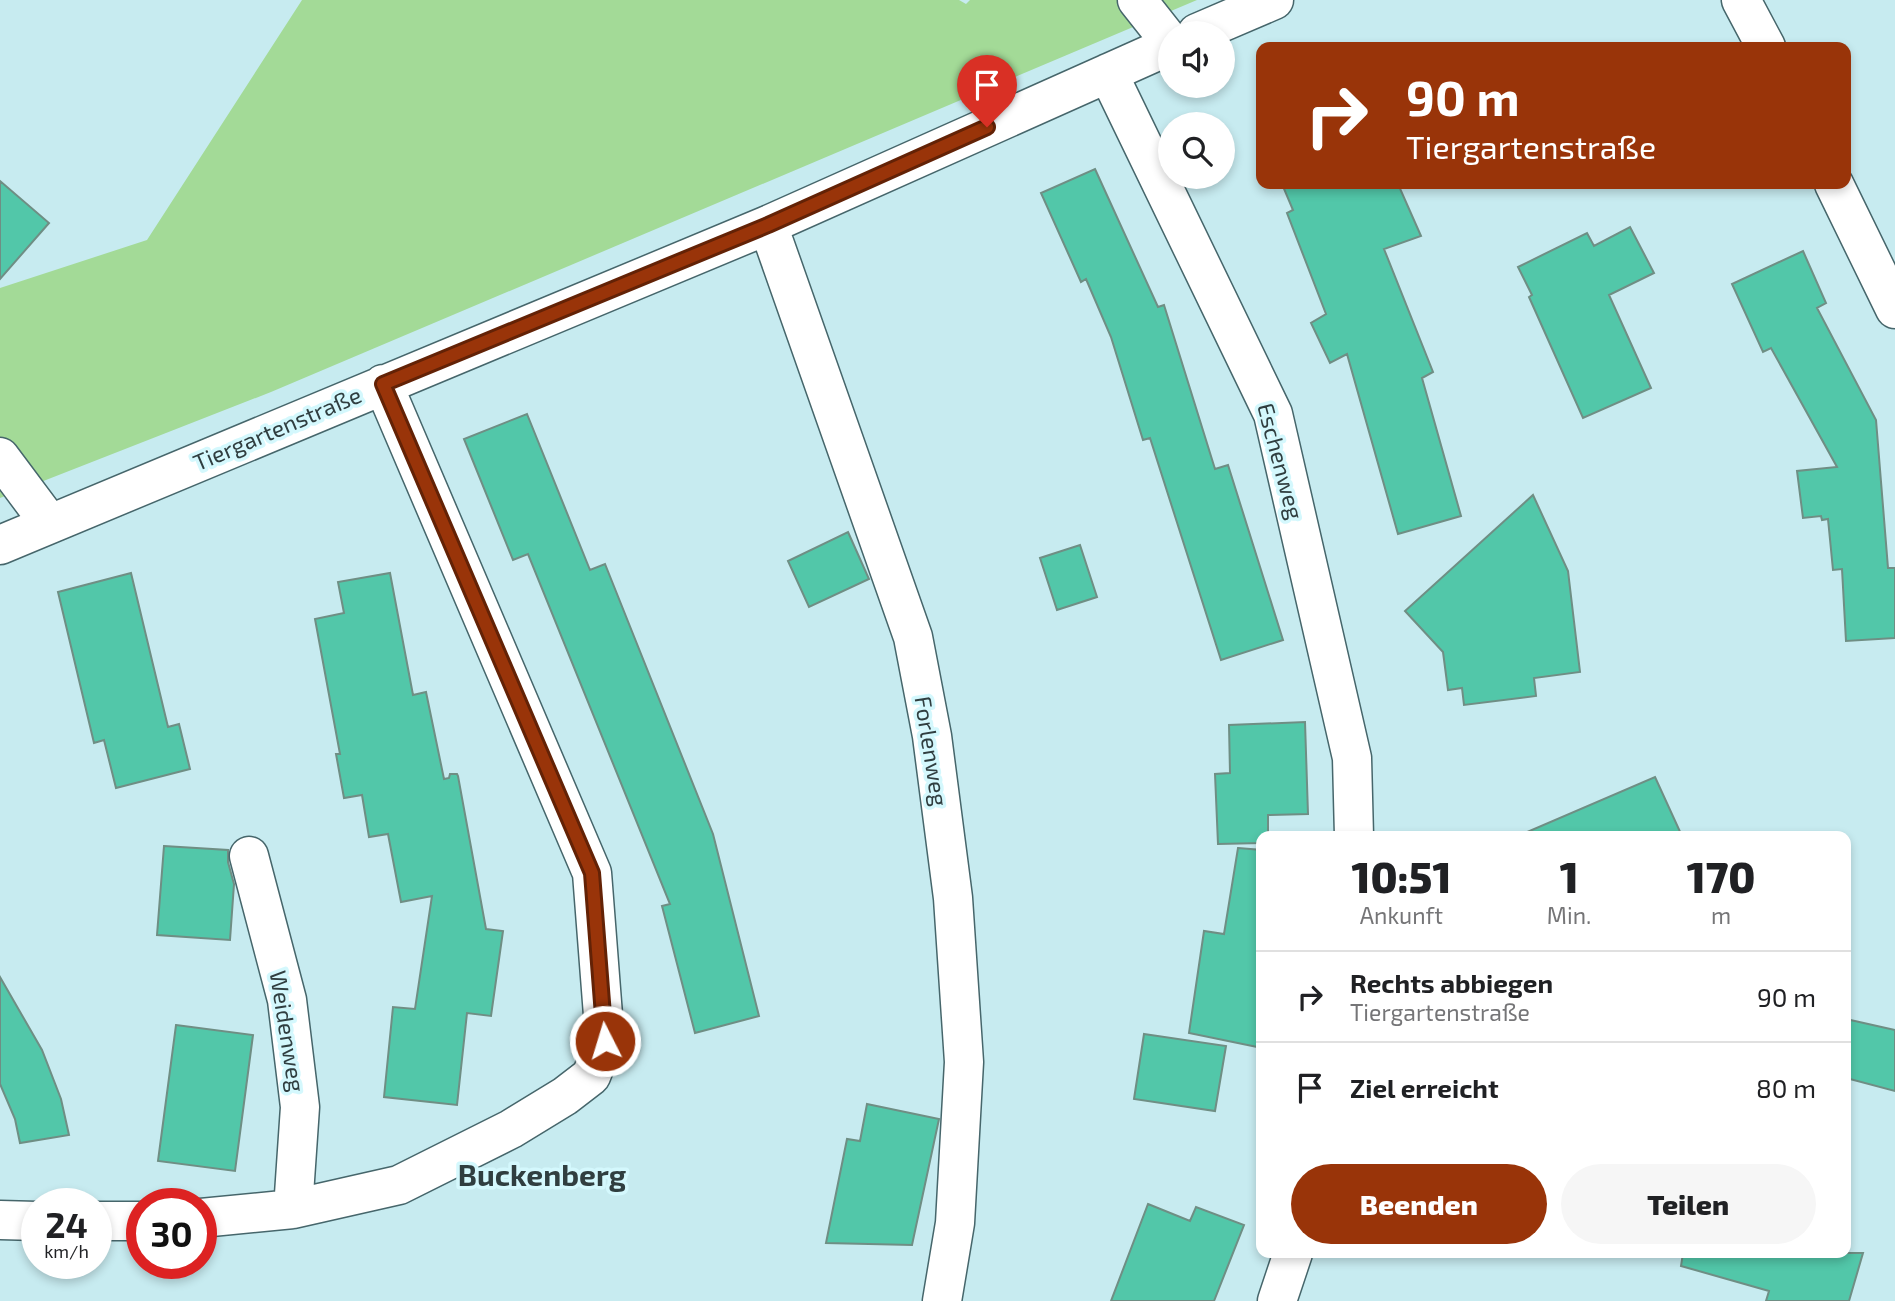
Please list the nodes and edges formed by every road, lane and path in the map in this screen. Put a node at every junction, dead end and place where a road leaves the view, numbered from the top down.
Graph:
1 (1137, 0) edge
2 (1274, 0) edge
3 (1741, 0) edge
4 (1225, 21) edge
5 (1158, 27) edge
6 (1763, 42) edge
7 (1158, 50) edge
8 (1108, 73) junction
9 (1836, 189) edge
10 (768, 225) junction
11 (1895, 309) edge
12 (383, 384) junction
13 (0, 457) edge
14 (50, 524) junction
15 (0, 545) edge
16 (1354, 831) edge
17 (249, 856) dead end
18 (293, 1209) junction
19 (217, 1216) edge
20 (0, 1220) edge
21 (21, 1220) edge
22 (1291, 1258) edge
23 (942, 1301) edge
24 (1276, 1301) edge

1 - 5 street
2 - 4 street
3 - 6 street
7 - 8 street, Tiergartenstraße
8 - 10 street, Tiergartenstraße
8 - 16 street, Eschenweg
9 - 11 street
10 - 12 street, Tiergartenstraße
10 - 23 street, Forlenweg
12 - 14 street, Tiergartenstraße
12 - 18 street
13 - 14 street
14 - 15 street, Tiergartenstraße
17 - 18 street, Weidenweg
18 - 19 street
20 - 21 street
22 - 24 street

